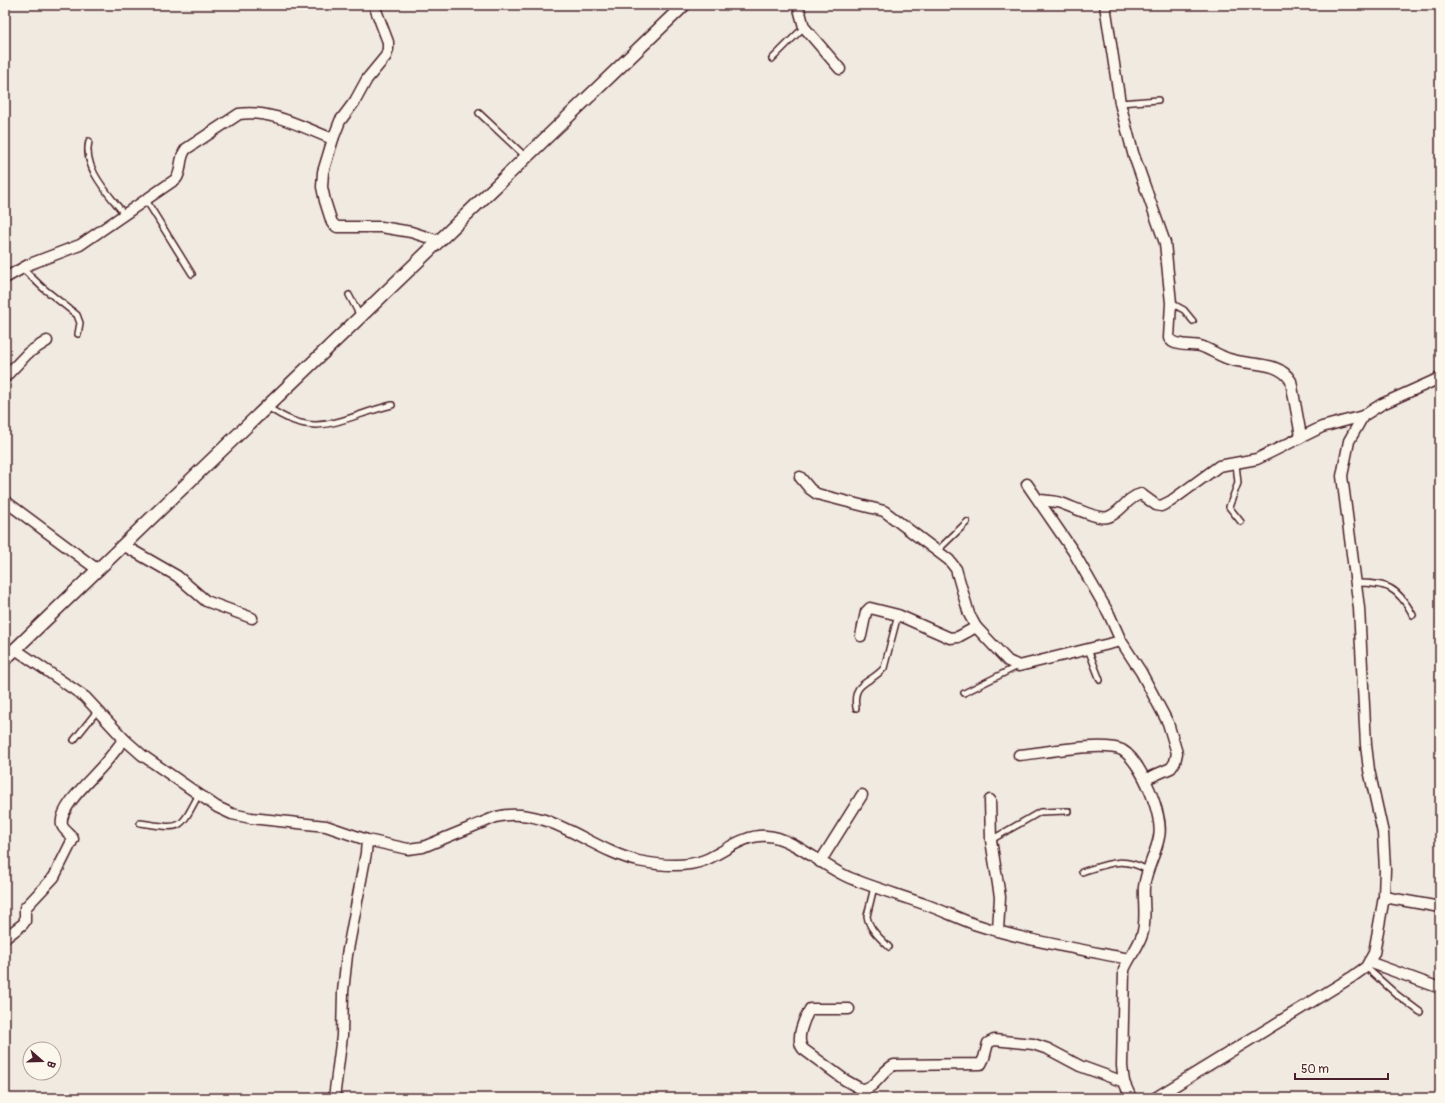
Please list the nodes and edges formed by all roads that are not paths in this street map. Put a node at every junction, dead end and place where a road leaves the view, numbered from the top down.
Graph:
1 (374, 5) edge
2 (684, 5) edge
3 (798, 5) edge
4 (1105, 5) edge
5 (804, 27) junction
6 (772, 59) dead end
7 (840, 68) dead end
8 (1158, 100) dead end
9 (1120, 103) junction
10 (479, 113) dead end
11 (333, 139) junction
12 (89, 141) dead end
13 (526, 157) junction
14 (146, 200) junction
15 (124, 214) junction
16 (439, 241) junction
17 (22, 268) junction
18 (192, 274) dead end
19 (5, 278) edge
20 (349, 295) dead end
21 (1172, 303) junction
22 (360, 317) junction
23 (1193, 321) dead end
24 (78, 334) dead end
25 (47, 341) dead end
26 (5, 377) edge
27 (1440, 378) edge
28 (392, 405) dead end
29 (267, 407) junction
30 (1363, 416) junction
31 (1301, 436) junction
32 (1236, 464) junction
33 (800, 477) dead end
34 (1027, 484) dead end
35 (1040, 500) junction
36 (5, 501) edge
37 (967, 522) dead end
38 (1241, 522) dead end
39 (123, 545) junction
40 (937, 551) junction
41 (98, 570) junction
42 (1355, 583) junction
43 (898, 615) junction
44 (1413, 615) dead end
45 (252, 618) dead end
46 (976, 627) junction
47 (861, 636) dead end
48 (1121, 641) junction
49 (15, 649) junction
50 (1088, 649) junction
51 (5, 659) edge
52 (1019, 666) junction
53 (1100, 680) dead end
54 (964, 693) dead end
55 (856, 708) dead end
56 (98, 709) junction
57 (124, 739) junction
58 (74, 740) dead end
59 (1019, 755) dead end
60 (1146, 779) junction
61 (199, 794) junction
62 (862, 795) dead end
63 (990, 800) dead end
64 (1068, 811) dead end
65 (140, 823) dead end
66 (367, 840) junction
67 (991, 840) junction
68 (820, 862) junction
69 (1147, 870) junction
70 (1082, 872) dead end
71 (874, 887) junction
72 (1384, 897) junction
73 (1440, 908) edge
74 (998, 930) junction
75 (5, 938) edge
76 (889, 947) dead end
77 (1129, 959) junction
78 (1368, 965) junction
79 (1440, 988) edge
80 (849, 1009) dead end
81 (1420, 1012) dead end
82 (1124, 1082) junction
83 (868, 1093) edge
84 (334, 1098) edge
85 (1131, 1098) edge
86 (1155, 1098) edge

1 - 11 street
2 - 13 street
3 - 5 street
4 - 9 street
5 - 6 lane
5 - 7 street
8 - 9 lane
9 - 21 street
10 - 13 lane
11 - 14 street
11 - 16 street
12 - 15 lane
13 - 16 street
14 - 15 street
14 - 18 lane
15 - 17 street
16 - 22 street
17 - 19 street
17 - 24 lane
20 - 22 lane
21 - 23 lane
21 - 31 street
22 - 29 street
25 - 26 street
27 - 30 street
28 - 29 lane
29 - 39 street
30 - 31 street
30 - 42 street
31 - 32 street
32 - 35 street
32 - 38 lane
33 - 40 street
34 - 35 street
35 - 48 street
36 - 41 street
37 - 40 lane
39 - 41 street
39 - 45 street
40 - 46 street
41 - 49 street
42 - 44 lane
42 - 72 street
43 - 46 street
43 - 47 street
43 - 55 lane
46 - 52 street
48 - 50 street
48 - 60 street
49 - 51 street
49 - 56 street
50 - 52 street
50 - 53 lane
52 - 54 lane
56 - 57 street
56 - 58 lane
57 - 61 street
57 - 75 street
59 - 60 street
60 - 69 street
61 - 65 lane
61 - 66 street
62 - 68 street
63 - 67 street
64 - 67 lane
66 - 68 street
66 - 84 street
67 - 74 street
68 - 71 street
69 - 70 lane
69 - 77 street
71 - 74 street
71 - 76 lane
72 - 73 street
72 - 78 street
74 - 77 street
77 - 82 street
78 - 79 street
78 - 81 lane
78 - 86 street
80 - 83 street
82 - 83 street
82 - 85 street

